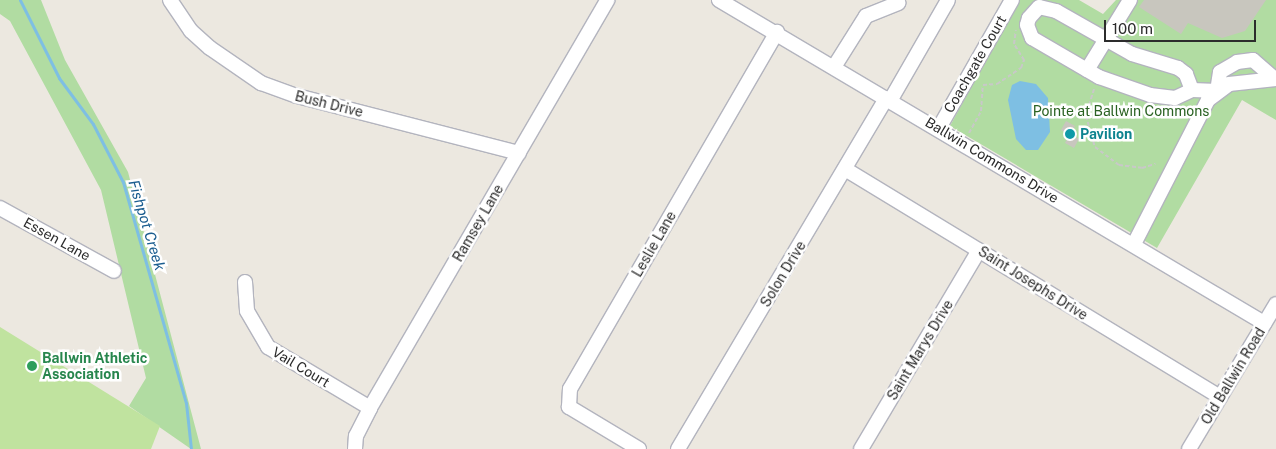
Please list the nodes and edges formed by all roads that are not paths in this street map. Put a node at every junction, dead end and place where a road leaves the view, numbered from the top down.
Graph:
1 (170, 0) edge
2 (607, 0) edge
3 (719, 0) edge
4 (948, 0) edge
5 (1012, 0) edge
6 (1130, 0) edge
7 (898, 3) dead end
8 (777, 32) junction
9 (1104, 41) junction
10 (834, 67) junction
11 (1087, 70) junction
12 (1275, 79) edge
13 (1192, 90) junction
14 (1217, 91) junction
15 (888, 100) junction
16 (939, 128) junction
17 (519, 153) junction
18 (845, 169) junction
19 (0, 208) edge
20 (1134, 244) junction
21 (980, 250) junction
22 (114, 271) dead end
23 (245, 282) dead end
24 (1276, 304) edge
25 (1264, 323) junction
26 (1220, 397) junction
27 (370, 408) junction
28 (355, 449) edge
29 (639, 449) edge
30 (678, 449) edge
31 (861, 449) edge
32 (1189, 449) edge

1 - 17 street, Bush Drive
2 - 17 street, Ramsey Lane
3 - 8 street, Ballwin Commons Drive
4 - 15 street, Solon Drive
5 - 16 street, Coachgate Court
6 - 9 street
7 - 10 street
8 - 10 street, Ballwin Commons Drive
8 - 29 street, Leslie Lane
9 - 11 street
9 - 11 street
9 - 13 street
10 - 15 street, Ballwin Commons Drive
11 - 13 street
12 - 14 street
12 - 14 street
13 - 14 street
14 - 20 street
15 - 16 street, Ballwin Commons Drive
15 - 18 street, Solon Drive
16 - 20 street, Ballwin Commons Drive
17 - 27 street, Ramsey Lane
18 - 21 street, Saint Josephs Drive
18 - 30 street, Solon Drive
19 - 22 street, Essen Lane
20 - 25 street, Ballwin Commons Drive
21 - 26 street, Saint Josephs Drive
21 - 31 street, Saint Marys Drive
23 - 27 street, Vail Court
24 - 25 street, Old Ballwin Road
25 - 26 street, Old Ballwin Road
26 - 32 street, Old Ballwin Road
27 - 28 street, Ramsey Lane

